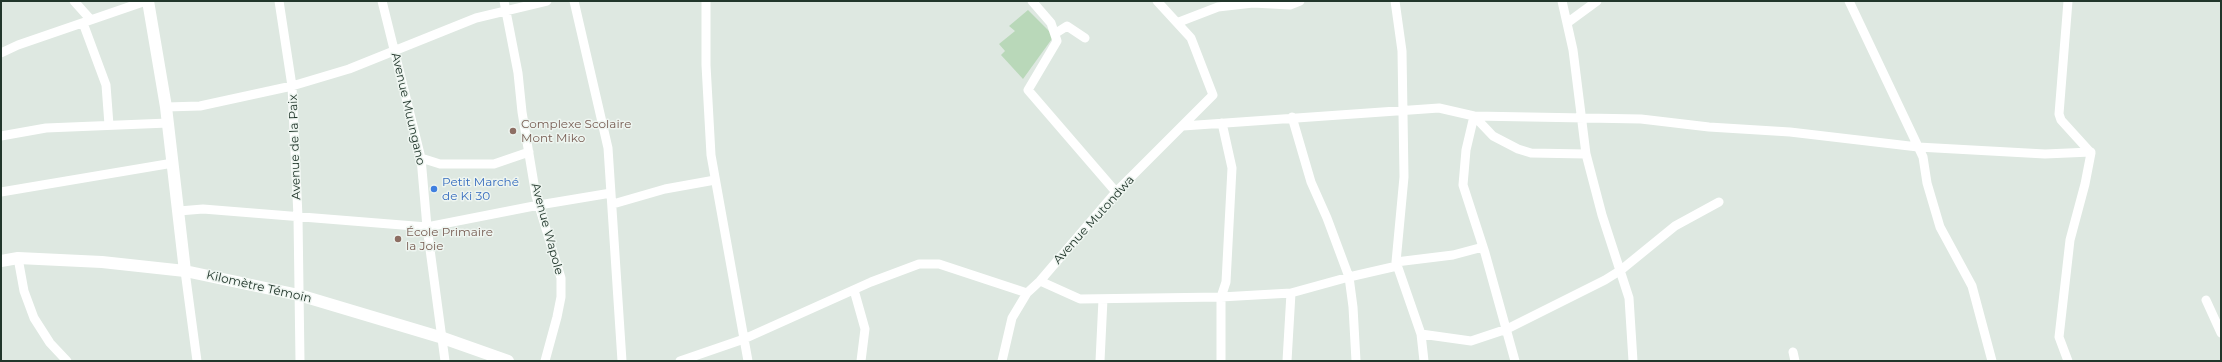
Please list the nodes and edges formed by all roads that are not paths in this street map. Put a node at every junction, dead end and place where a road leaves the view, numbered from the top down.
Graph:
1 (74, 1) edge
2 (147, 1) edge
3 (279, 1) edge
4 (382, 1) edge
5 (504, 1) edge
6 (547, 1) edge
7 (574, 1) edge
8 (706, 1) edge
9 (1032, 1) edge
10 (1157, 1) edge
11 (1300, 1) edge
12 (1395, 1) edge
13 (1562, 1) edge
14 (1597, 1) edge
15 (1849, 1) edge
16 (2061, 1) edge
17 (2068, 1) edge
18 (505, 13) junction
19 (2067, 16) junction
20 (87, 22) junction
21 (1179, 22) junction
22 (1567, 23) junction
23 (1056, 33) junction
24 (1085, 38) dead end
25 (395, 50) junction
26 (1, 53) edge
27 (292, 86) junction
28 (166, 107) junction
29 (1402, 110) junction
30 (1474, 116) junction
31 (1292, 117) junction
32 (1580, 117) junction
33 (168, 122) junction
34 (1222, 123) junction
35 (109, 125) junction
36 (1183, 126) junction
37 (1, 136) edge
38 (1918, 147) junction
39 (529, 152) junction
40 (2090, 152) junction
41 (1586, 154) junction
42 (421, 158) junction
43 (173, 162) junction
44 (715, 180) junction
45 (1, 192) edge
46 (1116, 192) junction
47 (611, 193) junction
48 (1719, 202) dead end
49 (613, 204) junction
50 (539, 205) junction
51 (179, 211) junction
52 (298, 217) junction
53 (428, 226) junction
54 (1484, 247) junction
55 (18, 258) junction
56 (1, 261) edge
57 (1397, 264) junction
58 (1621, 270) junction
59 (186, 271) junction
60 (1349, 276) junction
61 (1040, 281) junction
62 (854, 290) junction
63 (1027, 293) junction
64 (1291, 293) junction
65 (299, 295) junction
66 (1221, 297) junction
67 (1103, 299) junction
68 (2206, 300) dead end
69 (1507, 329) junction
70 (2221, 333) edge
71 (1421, 334) junction
72 (443, 338) junction
73 (744, 339) junction
74 (67, 361) edge
75 (197, 361) edge
76 (300, 361) edge
77 (445, 361) edge
78 (508, 361) edge
79 (545, 361) edge
80 (622, 361) edge
81 (680, 361) edge
82 (748, 361) edge
83 (860, 361) edge
84 (1002, 361) edge
85 (1100, 361) edge
86 (1221, 361) edge
87 (1287, 361) edge
88 (1356, 361) edge
89 (1424, 361) edge
90 (1515, 361) edge
91 (1633, 361) edge
92 (1992, 361) edge
93 (2068, 361) edge

1 - 20 street
2 - 20 street
2 - 28 main road
3 - 27 street, Avenue de la Paix
4 - 25 street, Avenue Muungano
5 - 18 street, Avenue Wapole
6 - 18 street
7 - 47 street
8 - 44 street
9 - 23 street
10 - 21 street
11 - 21 street
12 - 29 street
13 - 22 street
14 - 22 street
15 - 38 street
16 - 19 street
17 - 19 street
18 - 25 street
18 - 39 street, Avenue Wapole
19 - 40 street
20 - 26 street
20 - 35 street
21 - 36 street, Avenue Mutondwa
22 - 32 street
23 - 24 street
23 - 46 street
25 - 27 street
25 - 42 street, Avenue Muungano
27 - 28 street
27 - 52 street, Avenue de la Paix
28 - 33 main road
29 - 30 street
29 - 31 street
29 - 57 street
30 - 32 street
30 - 41 street
30 - 54 street
31 - 34 street
31 - 60 street
32 - 38 street
32 - 41 street
33 - 35 street
33 - 43 main road
34 - 36 street
34 - 66 street
35 - 37 street
36 - 46 street, Avenue Mutondwa
38 - 40 street
38 - 92 street
39 - 42 street
39 - 50 street, Avenue Wapole
40 - 93 street
41 - 58 street
42 - 53 street, Avenue Muungano
43 - 45 street
43 - 51 main road
44 - 49 street
44 - 73 street
46 - 61 street, Avenue Mutondwa
47 - 49 street
47 - 50 street
48 - 58 street
49 - 80 street
50 - 53 street
50 - 79 street, Avenue Wapole
51 - 52 street
51 - 59 main road
52 - 53 street
52 - 65 street, Avenue de la Paix
53 - 72 street, Avenue Muungano
54 - 57 street
54 - 69 street
55 - 56 main road, Kilomètre Témoin
55 - 59 main road, Kilomètre Témoin
55 - 74 street
57 - 60 street
57 - 71 street
58 - 69 street
58 - 91 street
59 - 65 main road, Kilomètre Témoin
59 - 75 street
60 - 64 street
60 - 88 street
61 - 63 street, Avenue Mutondwa
61 - 67 street
62 - 63 street
62 - 73 street
62 - 83 street
63 - 84 street, Avenue Mutondwa
64 - 66 street
64 - 87 street
65 - 72 main road, Kilomètre Témoin
65 - 76 street, Avenue de la Paix
66 - 67 street
66 - 86 street
67 - 85 street
68 - 70 street
69 - 71 street
69 - 90 street
71 - 89 street
72 - 77 street, Avenue Muungano
72 - 78 main road, Kilomètre Témoin
73 - 81 street
73 - 82 street

